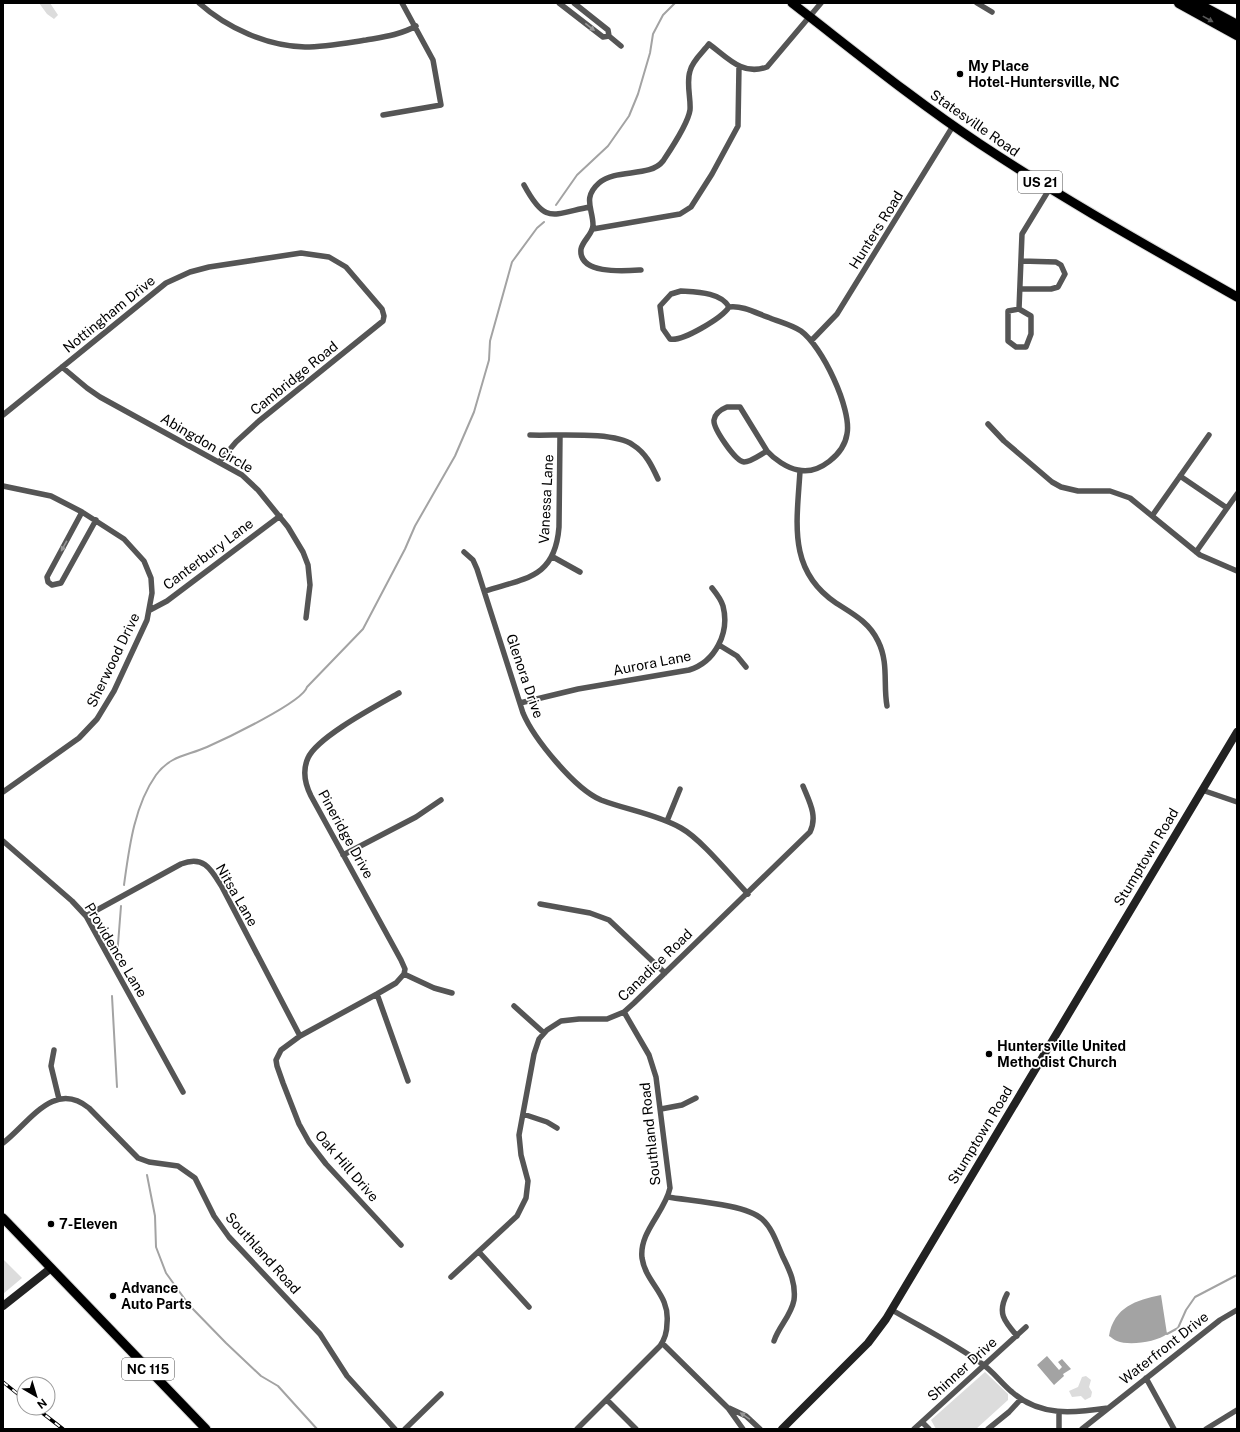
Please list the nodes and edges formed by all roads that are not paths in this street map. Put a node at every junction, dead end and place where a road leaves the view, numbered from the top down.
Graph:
1 (199, 3) edge
2 (402, 3) edge
3 (559, 3) edge
4 (574, 3) edge
5 (792, 3) edge
6 (820, 3) edge
7 (977, 3) edge
8 (1178, 3) edge
9 (1196, 3) edge
10 (992, 12) dead end
11 (810, 17) junction
12 (1237, 25) edge
13 (416, 26) junction
14 (1237, 35) edge
15 (609, 36) junction
16 (621, 46) dead end
17 (739, 66) junction
18 (383, 115) dead end
19 (954, 126) junction
20 (524, 185) dead end
21 (1050, 188) junction
22 (589, 207) junction
23 (593, 229) junction
24 (1021, 261) junction
25 (641, 270) dead end
26 (1020, 289) junction
27 (1237, 297) edge
28 (729, 307) junction
29 (1019, 308) junction
30 (384, 316) joint
31 (811, 341) junction
32 (62, 367) junction
33 (3, 415) edge
34 (988, 424) dead end
35 (530, 435) dead end
36 (1209, 435) dead end
37 (560, 436) junction
38 (767, 451) junction
39 (220, 462) junction
40 (800, 471) junction
41 (1180, 476) junction
42 (658, 479) dead end
43 (3, 486) edge
44 (1237, 494) edge
45 (1227, 508) junction
46 (82, 512) junction
47 (280, 516) junction
48 (1152, 516) junction
49 (96, 520) junction
50 (464, 552) dead end
51 (1196, 552) junction
52 (553, 557) junction
53 (1237, 571) edge
54 (580, 572) dead end
55 (712, 588) dead end
56 (485, 591) junction
57 (150, 610) junction
58 (306, 618) dead end
59 (719, 645) junction
60 (746, 667) dead end
61 (399, 693) dead end
62 (520, 703) junction
63 (887, 706) dead end
64 (1237, 732) edge
65 (803, 786) dead end
66 (680, 789) dead end
67 (1202, 790) junction
68 (3, 792) edge
69 (441, 800) dead end
70 (1237, 802) edge
71 (667, 821) junction
72 (3, 841) edge
73 (343, 854) junction
74 (748, 894) junction
75 (540, 904) dead end
76 (86, 916) junction
77 (665, 973) junction
78 (404, 974) junction
79 (452, 993) dead end
80 (377, 994) junction
81 (514, 1006) dead end
82 (624, 1012) junction
83 (544, 1033) junction
84 (300, 1036) junction
85 (54, 1050) dead end
86 (408, 1081) dead end
87 (183, 1092) dead end
88 (696, 1098) dead end
89 (60, 1099) junction
90 (660, 1109) junction
91 (523, 1114) junction
92 (557, 1128) dead end
93 (3, 1143) edge
94 (668, 1198) junction
95 (3, 1218) edge
96 (401, 1245) dead end
97 (478, 1252) junction
98 (51, 1268) junction
99 (451, 1278) dead end
100 (1007, 1294) dead end
101 (3, 1306) edge
102 (529, 1307) dead end
103 (892, 1310) junction
104 (1237, 1310) edge
105 (1026, 1327) dead end
106 (1017, 1336) junction
107 (774, 1341) dead end
108 (662, 1343) junction
109 (984, 1365) junction
110 (1146, 1378) junction
111 (441, 1394) dead end
112 (1021, 1399) junction
113 (607, 1400) junction
114 (728, 1408) junction
115 (1108, 1408) junction
116 (1237, 1410) edge
117 (1059, 1412) junction
118 (922, 1422) junction
119 (206, 1429) edge
120 (395, 1429) edge
121 (405, 1429) edge
122 (577, 1429) edge
123 (636, 1429) edge
124 (743, 1429) edge
125 (760, 1429) edge
126 (782, 1429) edge
127 (914, 1429) edge
128 (929, 1429) edge
129 (988, 1429) edge
130 (1059, 1429) edge
131 (1082, 1429) edge
132 (1174, 1429) edge
133 (1206, 1429) edge

1 - 13 street
2 - 13 street
3 -> 15 street
4 - 15 street
5 - 11 main road, Statesville Road / US 21
6 - 11 street
7 - 10 street
8 -> 14 highway
9 - 12 highway
11 - 17 street
11 - 19 main road, Statesville Road / US 21
13 - 18 street
15 - 16 street
17 - 22 street
17 - 23 street
19 - 21 main road, Statesville Road / US 21
19 - 31 street, Hunters Road
20 - 22 street
21 - 24 street
21 - 27 main road, Statesville Road / US 21
22 - 23 street
23 - 25 street
24 - 26 street
24 - 26 street
26 - 29 street
28 - 28 street
28 - 31 street
29 - 29 street
30 - 32 street, Nottingham Drive
30 - 39 street, Cambridge Road
31 - 40 street
32 - 33 street, Nottingham Drive
32 - 39 street, Abingdon Circle
34 - 48 street
35 - 37 street
36 - 41 street
37 - 42 street
37 - 52 street, Vanessa Lane
38 - 38 street
38 - 40 street
39 - 47 street, Abingdon Circle
40 - 63 street
41 - 45 street
41 - 48 street
43 - 46 street, Sherwood Drive
44 - 45 street
45 - 51 street
46 - 49 street, Sherwood Drive
46 -> 49 street
47 - 57 street, Canterbury Lane
47 - 58 street, Abingdon Circle
48 - 51 street
49 - 57 street, Sherwood Drive
50 - 56 street, Glenora Drive
51 - 53 street
52 - 54 street
52 - 56 street, Vanessa Lane
55 - 59 street, Aurora Lane
56 - 62 street, Glenora Drive
57 - 68 street, Sherwood Drive
59 - 60 street
59 - 62 street, Aurora Lane
61 - 73 street, Pineridge Drive
62 - 71 street, Glenora Drive
64 - 67 street, Stumptown Road
65 - 74 street, Canadice Road
66 - 71 street
67 - 70 street
67 - 103 street, Stumptown Road
69 - 73 street
71 - 74 street, Glenora Drive
72 - 76 street, Providence Lane
73 - 78 street, Pineridge Drive
74 - 77 street, Canadice Road
75 - 77 street
76 - 84 street, Nitsa Lane
76 - 87 street, Providence Lane
77 - 82 street, Canadice Road
78 - 79 street
78 - 80 street, Oak Hill Drive
80 - 84 street, Oak Hill Drive
80 - 86 street
81 - 83 street
82 - 83 street, Canadice Road
82 - 90 street, Southland Road
83 - 91 street, Canadice Road
84 - 96 street, Oak Hill Drive
85 - 89 street
88 - 90 street
89 - 93 street
89 - 120 street, Southland Road
90 - 94 street, Southland Road
91 - 92 street
91 - 97 street, Canadice Road
94 - 107 street
94 - 108 street, Southland Road
95 - 98 main road, NC 115
97 - 99 street, Canadice Road
97 - 102 street
98 - 101 street
98 - 119 main road, NC 115
100 - 106 street
103 - 109 street
103 - 126 street, Stumptown Road
104 - 110 street, Waterfront Drive
105 - 106 street, Shinner Drive
106 - 109 street, Shinner Drive
108 - 113 street, Southland Road
108 - 114 street
109 - 112 street
109 - 118 street, Shinner Drive
110 - 115 street, Waterfront Drive
110 - 132 street
111 - 121 street
112 - 117 street
112 - 129 street
113 - 122 street, Southland Road
113 - 123 street
114 - 124 street
125 -> 114 street
115 - 117 street
115 - 131 street, Waterfront Drive
116 - 133 street
117 - 130 street
118 - 127 street, Shinner Drive
118 - 128 street

